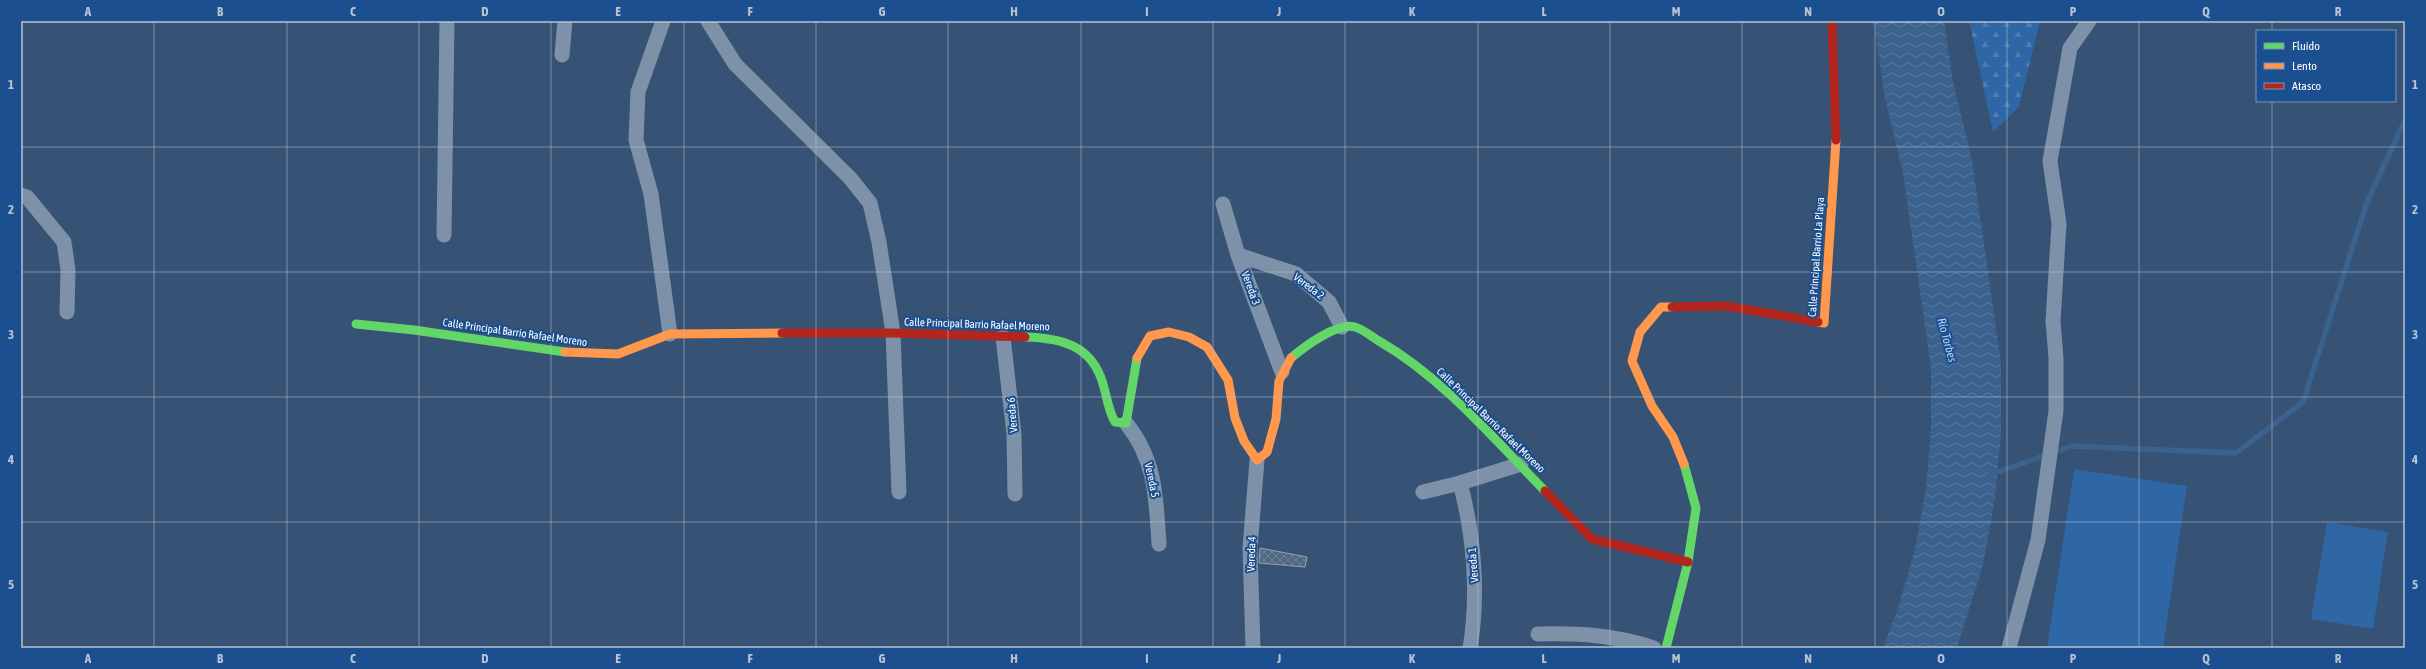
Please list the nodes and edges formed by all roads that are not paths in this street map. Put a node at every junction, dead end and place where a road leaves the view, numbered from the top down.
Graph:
1 (447, 21) edge
2 (565, 21) edge
3 (663, 21) edge
4 (708, 21) edge
5 (1832, 21) edge
6 (2089, 21) edge
7 (562, 55) dead end
8 (21, 195) edge
9 (1223, 204) dead end
10 (444, 235) dead end
11 (1238, 255) junction
12 (67, 312) dead end
13 (356, 324) dead end
14 (1342, 327) junction
15 (893, 333) junction
16 (670, 334) junction
17 (1003, 337) junction
18 (1282, 372) junction
19 (1126, 423) junction
20 (1257, 460) junction
21 (1521, 464) junction
22 (1460, 483) junction
23 (899, 492) dead end
24 (1423, 492) dead end
25 (1015, 494) dead end
26 (1159, 544) dead end
27 (1688, 562) junction
28 (1538, 634) dead end
29 (1253, 648) edge
30 (1470, 648) edge
31 (1654, 648) edge
32 (1666, 648) edge
33 (2008, 648) edge

1 - 10 street
2 - 7 street
3 - 16 street
4 - 15 street
5 - 27 street, Calle Principal Barrio La Playa
6 - 33 street
8 - 12 street
9 - 11 street, Vereda 3
11 - 14 street, Vereda 2
11 - 18 street, Vereda 3
13 - 16 street, Calle Principal Barrio Rafael Moreno
14 - 18 street
14 - 21 street, Calle Principal Barrio Rafael Moreno
15 - 16 street, Calle Principal Barrio Rafael Moreno
15 - 17 street, Calle Principal Barrio Rafael Moreno
15 - 23 street
17 - 19 street, Calle Principal Barrio Rafael Moreno
17 - 25 street, Vereda 6
18 - 20 street
19 - 20 street
19 - 26 street, Vereda 5
20 - 29 street, Vereda 4
21 - 22 street
21 - 27 street, Calle Principal Barrio Rafael Moreno
22 - 24 street
22 - 30 street, Vereda 1
27 - 32 street, Calle Principal Barrio La Playa
28 - 31 street

